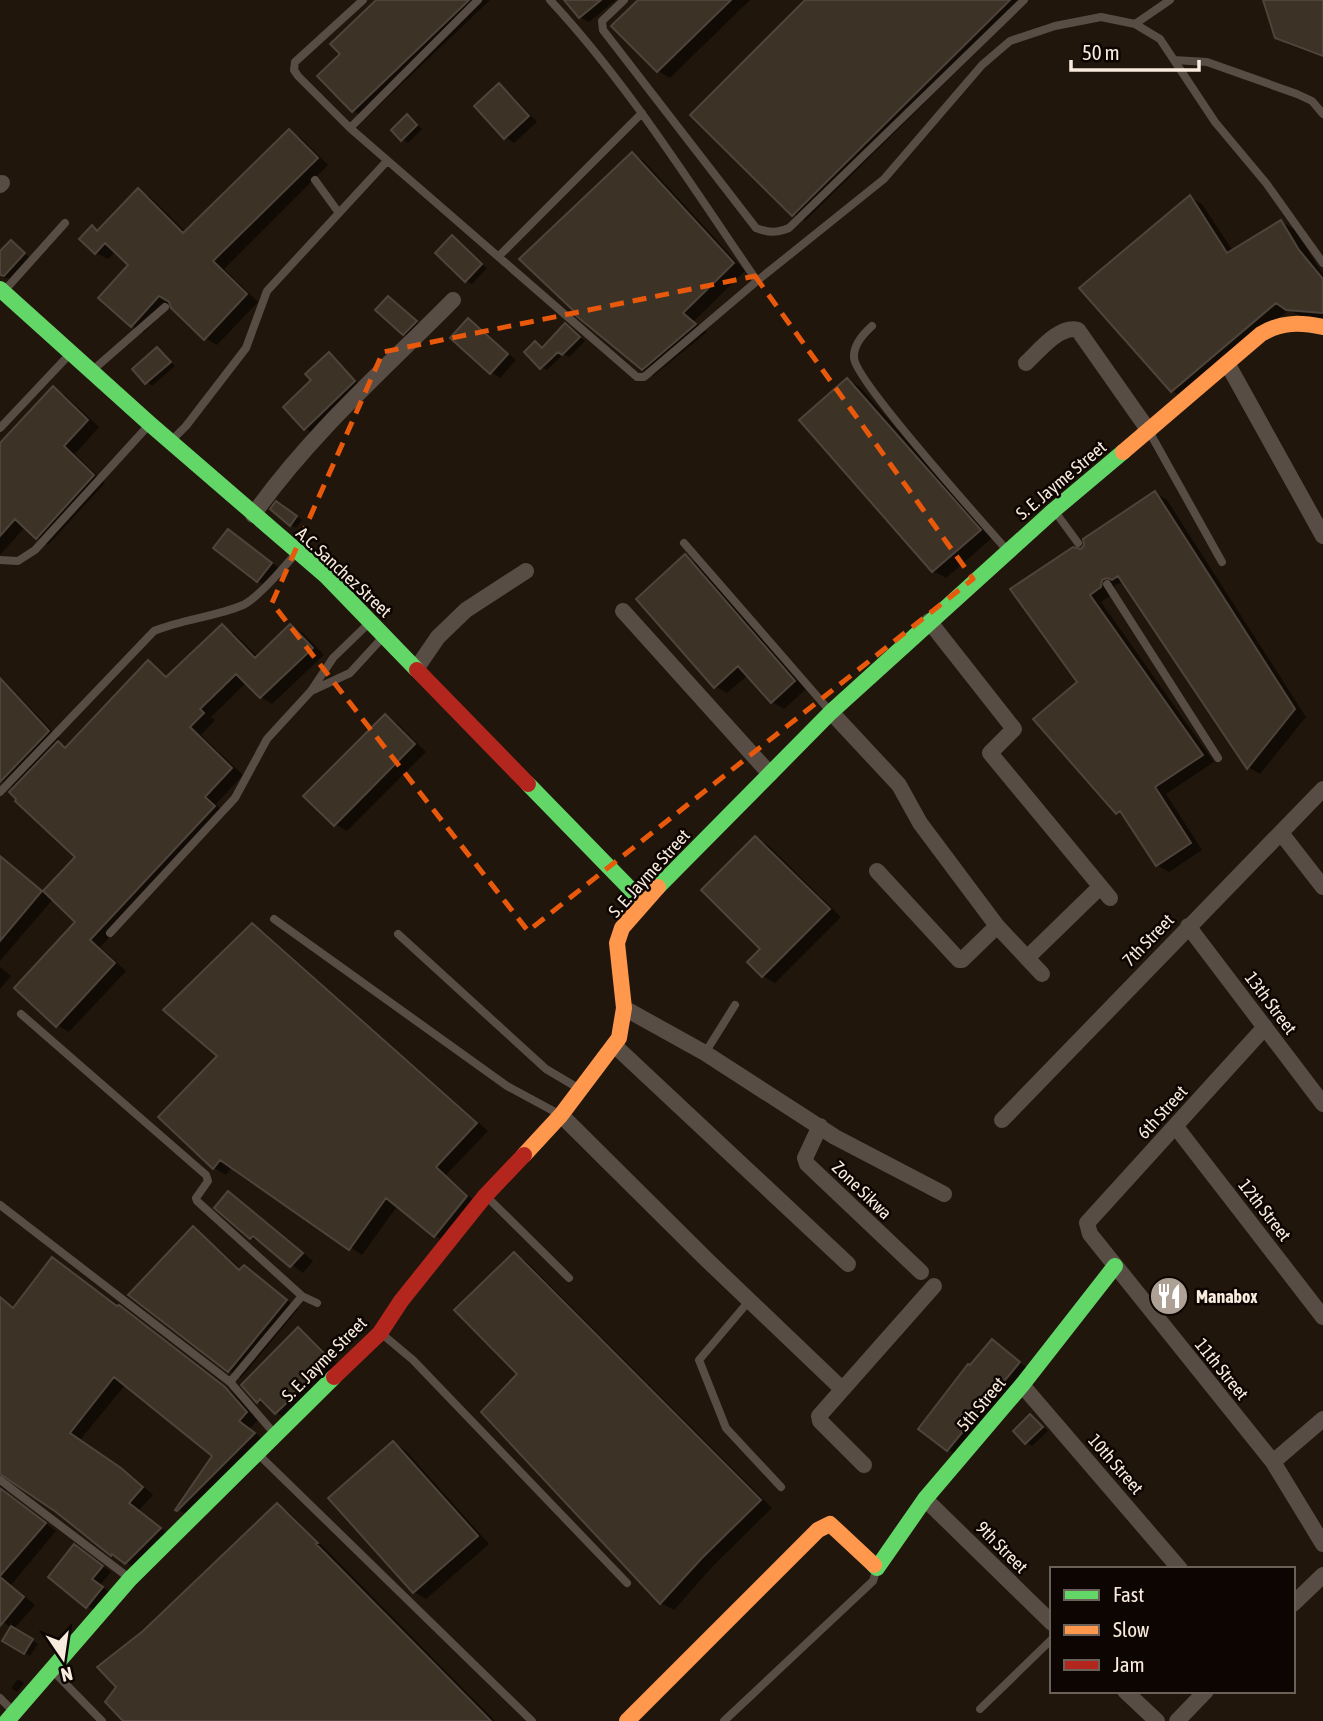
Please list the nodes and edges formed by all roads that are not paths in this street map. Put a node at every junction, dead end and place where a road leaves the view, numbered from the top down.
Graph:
1 (363, 0) edge
2 (478, 0) edge
3 (550, 0) edge
4 (624, 0) edge
5 (1024, 0) edge
6 (1170, 0) edge
7 (1135, 24) junction
8 (1174, 60) junction
9 (642, 113) junction
10 (1323, 114) edge
11 (350, 128) junction
12 (387, 160) junction
13 (316, 180) dead end
14 (339, 214) junction
15 (65, 223) dead end
16 (499, 256) junction
17 (1323, 263) edge
18 (757, 281) junction
19 (1, 290) edge
20 (453, 300) dead end
21 (165, 307) dead end
22 (872, 326) dead end
23 (1323, 327) edge
24 (71, 354) junction
25 (1026, 363) dead end
26 (1227, 363) junction
27 (92, 371) junction
28 (150, 424) junction
29 (0, 428) edge
30 (1149, 431) junction
31 (171, 442) junction
32 (1054, 510) junction
33 (253, 515) junction
34 (1323, 536) edge
35 (684, 543) dead end
36 (1078, 543) dead end
37 (297, 552) junction
38 (1007, 552) junction
39 (0, 561) edge
40 (1222, 562) dead end
41 (526, 571) dead end
42 (1107, 584) dead end
43 (623, 611) dead end
44 (929, 621) junction
45 (370, 622) junction
46 (384, 636) junction
47 (416, 669) junction
48 (312, 691) junction
49 (831, 712) junction
50 (1219, 758) dead end
51 (770, 774) junction
52 (1323, 789) edge
53 (0, 792) edge
54 (1281, 833) junction
55 (877, 871) dead end
56 (1323, 887) edge
57 (643, 902) junction
58 (274, 919) dead end
59 (997, 926) junction
60 (1188, 926) junction
61 (110, 933) dead end
62 (398, 934) dead end
63 (1027, 958) junction
64 (1042, 974) dead end
65 (735, 1005) dead end
66 (624, 1008) junction
67 (21, 1014) dead end
68 (1265, 1027) junction
69 (614, 1045) junction
70 (705, 1053) junction
71 (580, 1089) junction
72 (1323, 1104) edge
73 (561, 1115) junction
74 (1002, 1120) dead end
75 (820, 1126) junction
76 (1176, 1127) junction
77 (944, 1194) dead end
78 (485, 1196) junction
79 (0, 1205) edge
80 (1087, 1223) joint
81 (848, 1264) dead end
82 (1115, 1266) junction
83 (921, 1272) dead end
84 (569, 1278) dead end
85 (934, 1286) dead end
86 (302, 1296) junction
87 (751, 1300) junction
88 (317, 1303) dead end
89 (1323, 1317) edge
90 (380, 1332) junction
91 (230, 1382) junction
92 (1022, 1385) junction
93 (842, 1389) junction
94 (1323, 1419) edge
95 (274, 1434) junction
96 (257, 1453) junction
97 (1273, 1462) junction
98 (864, 1465) dead end
99 (0, 1480) edge
100 (781, 1487) dead end
101 (926, 1499) junction
102 (1323, 1544) edge
103 (1178, 1567) edge
104 (877, 1568) junction
105 (1323, 1575) edge
106 (130, 1579) junction
107 (627, 1583) dead end
108 (1295, 1602) edge
109 (1050, 1621) edge
110 (1050, 1641) edge
111 (51, 1669) junction
112 (1127, 1693) edge
113 (1204, 1693) edge
114 (0, 1698) edge
115 (980, 1709) dead end
116 (11, 1717) edge
117 (1145, 1717) edge
118 (102, 1721) edge
119 (532, 1721) edge
120 (627, 1721) edge
121 (724, 1721) edge
122 (1177, 1721) edge

1 - 11 lane
2 - 11 lane
3 - 9 lane
4 - 5 lane
6 - 7 lane
7 - 8 lane
7 - 18 lane
8 - 10 lane
8 - 17 lane
9 - 16 lane
9 - 18 lane
11 - 12 lane
12 - 14 lane
12 - 16 lane
13 - 14 lane
14 - 31 lane
15 - 19 lane
16 - 18 lane
19 - 24 street, A.C. Sanchez Street
20 - 33 street
21 - 27 lane
22 - 38 lane
23 - 26 street, S. E. Jayme Street
24 - 27 street, A.C. Sanchez Street
24 - 29 lane
25 - 30 street
26 - 30 street, S. E. Jayme Street
26 - 34 street
27 - 28 street, A.C. Sanchez Street
28 - 31 street, A.C. Sanchez Street
28 - 39 lane
30 - 32 street, S. E. Jayme Street
30 - 40 lane
31 - 33 street, A.C. Sanchez Street
32 - 36 lane
32 - 38 street, S. E. Jayme Street
33 - 37 street, A.C. Sanchez Street
35 - 49 lane
37 - 45 street, A.C. Sanchez Street
37 - 53 lane
38 - 44 street, S. E. Jayme Street
41 - 47 street
42 - 50 lane
43 - 51 street
44 - 49 street, S. E. Jayme Street
44 - 63 street
45 - 46 street, A.C. Sanchez Street
45 - 48 lane
46 - 47 street, A.C. Sanchez Street
46 - 48 lane
47 - 57 street, A.C. Sanchez Street
48 - 61 lane
49 - 51 street, S. E. Jayme Street
49 - 59 street
51 - 57 street, S. E. Jayme Street
52 - 54 street, 7th Street
54 - 56 street
54 - 60 street, 7th Street
55 - 59 street
57 - 66 street, S. E. Jayme Street
58 - 73 lane
59 - 63 street
60 - 68 street, 13th Street
60 - 74 street, 7th Street
62 - 71 lane
63 - 64 street
65 - 70 lane
66 - 69 street, S. E. Jayme Street
66 - 70 street
67 - 86 lane
68 - 72 street, 13th Street
68 - 76 street, 6th Street
69 - 71 street, S. E. Jayme Street
69 - 81 street
70 - 75 street
71 - 73 street, S. E. Jayme Street
73 - 78 street, S. E. Jayme Street
73 - 87 street
75 - 77 street
75 - 83 street, Zone Sikwa
76 - 80 street, 6th Street
76 - 89 street, 12th Street
78 - 84 lane
78 - 90 street, S. E. Jayme Street
79 - 91 lane
80 - 82 street, 11th Street
82 - 92 street, 5th Street
82 - 97 street, 11th Street
85 - 93 street
86 - 88 lane
86 - 91 lane
87 - 93 street
87 - 100 lane
90 - 95 street, S. E. Jayme Street
90 - 107 lane
91 - 95 lane
92 - 101 street, 5th Street
92 - 103 street, 10th Street
93 - 98 street
94 - 97 street
95 - 96 street, S. E. Jayme Street
96 - 106 street, S. E. Jayme Street
96 - 119 lane
97 - 102 street, 11th Street
99 - 106 lane
101 - 104 street, 5th Street
101 - 109 street, 9th Street
104 - 120 street
104 - 121 lane
105 - 108 street
106 - 111 street, S. E. Jayme Street
110 - 115 lane
111 - 116 street, S. E. Jayme Street
111 - 118 lane
112 - 117 street
113 - 122 street
114 - 116 lane

